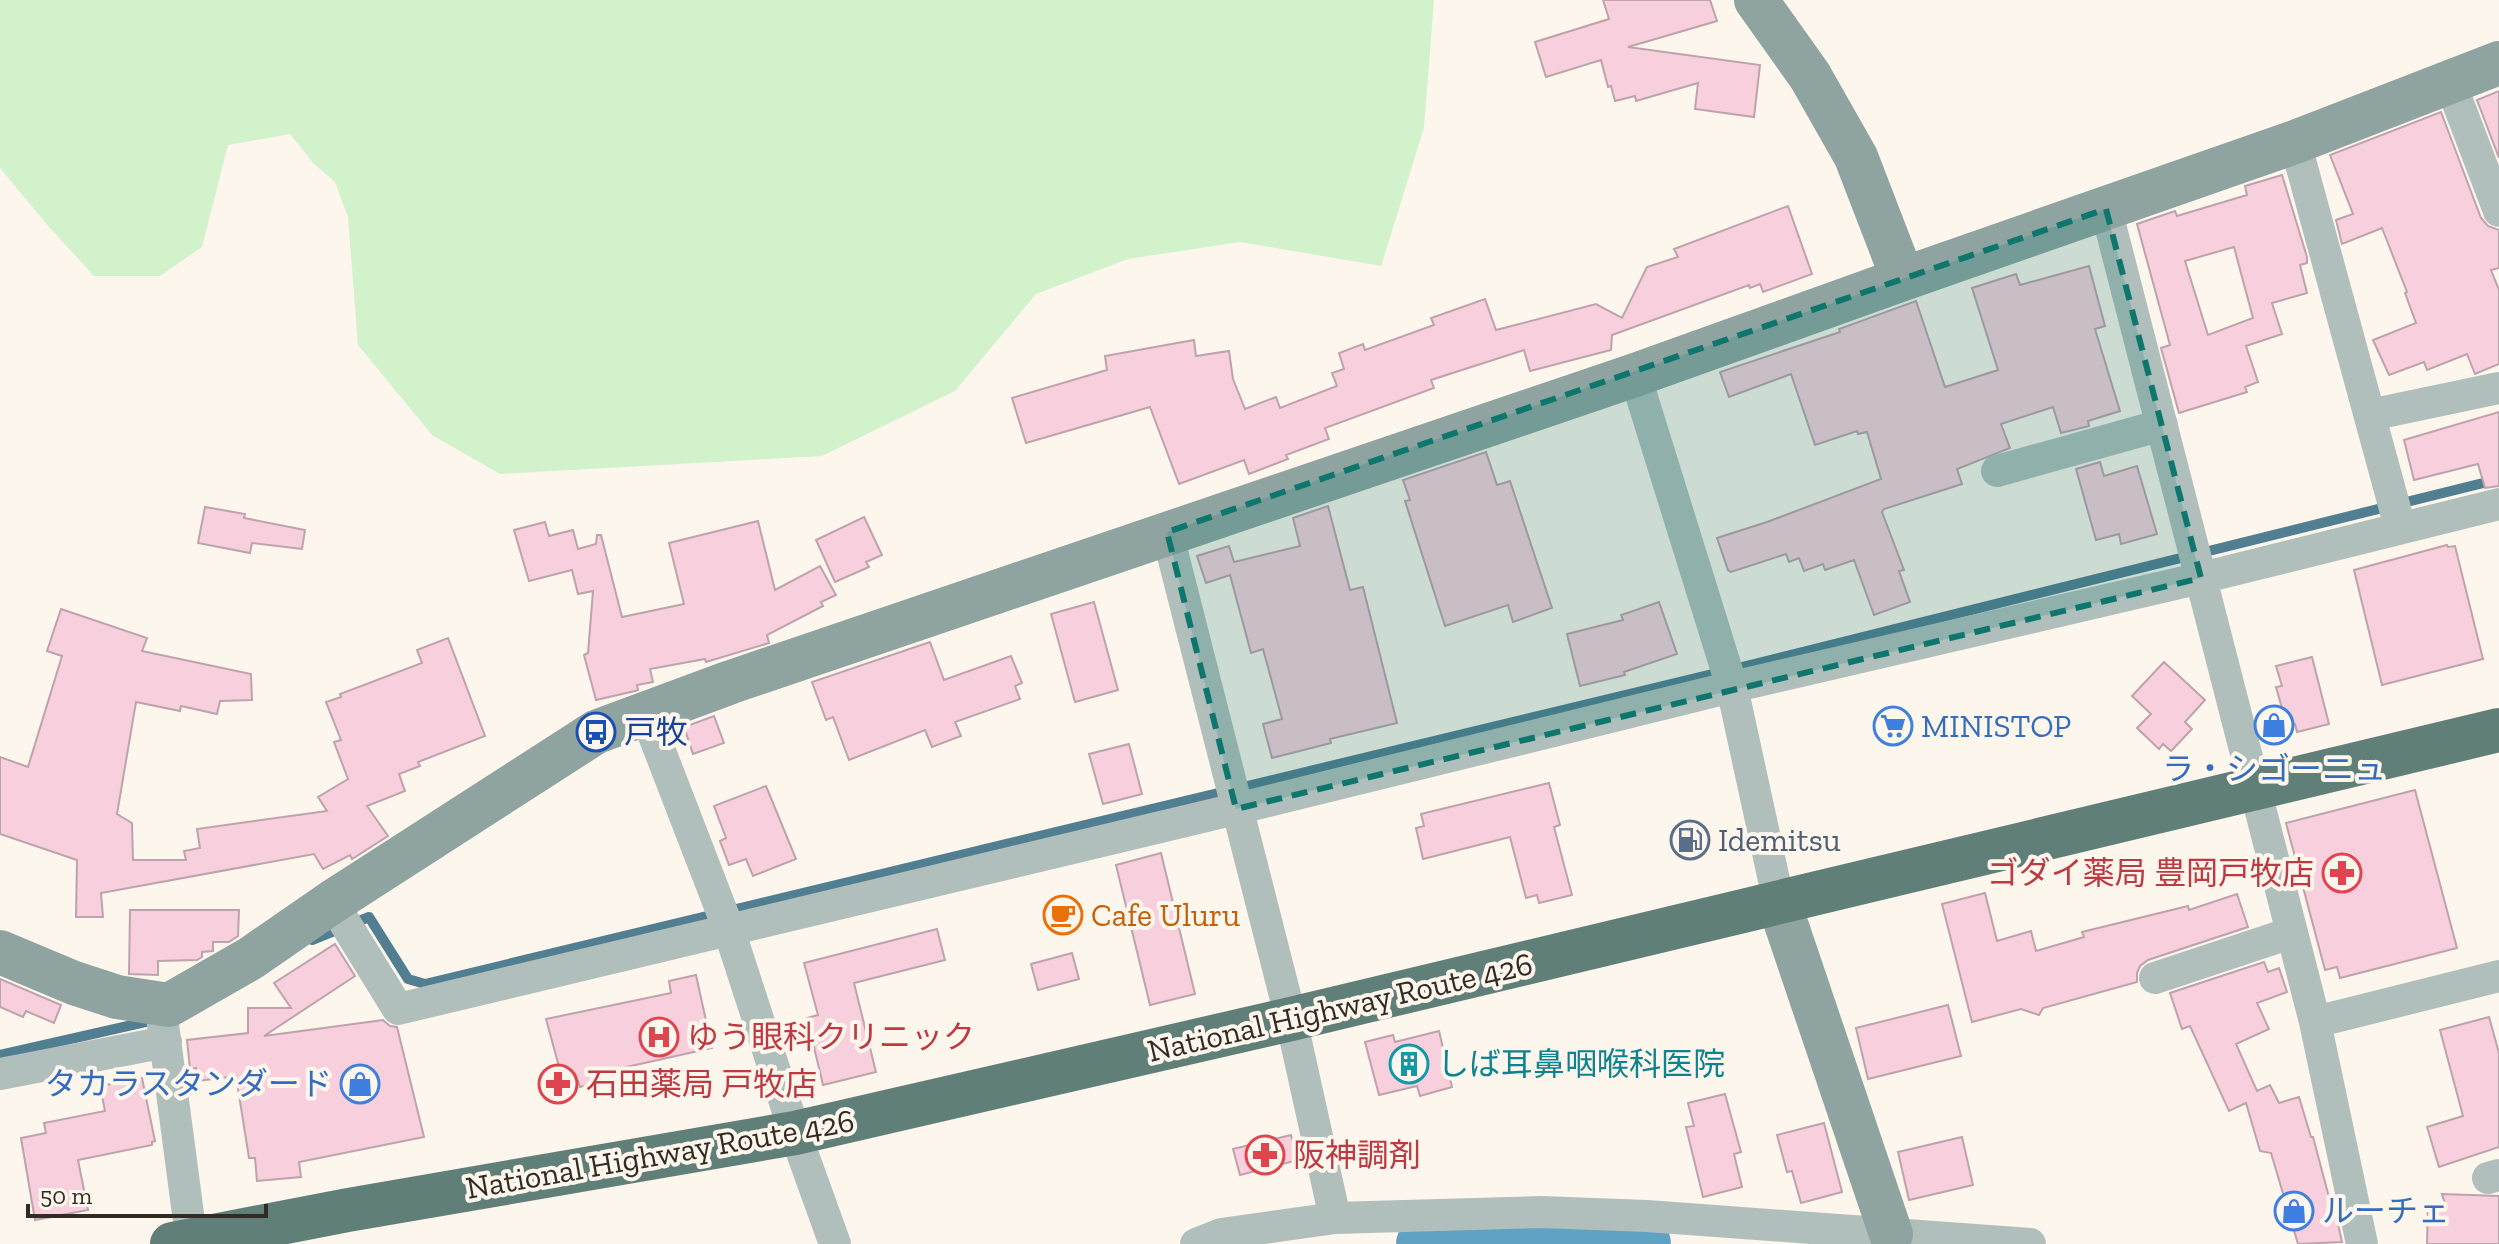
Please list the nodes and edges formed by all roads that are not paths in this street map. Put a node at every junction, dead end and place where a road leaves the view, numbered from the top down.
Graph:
1 (1756, 0) edge
2 (2499, 63) edge
3 (2450, 82) junction
4 (2295, 142) junction
5 (2106, 209) junction
6 (2499, 211) edge
7 (1903, 279) junction
8 (1635, 375) junction
9 (2499, 388) edge
10 (2370, 415) junction
11 (2162, 425) junction
12 (1997, 471) dead end
13 (2499, 504) edge
14 (2400, 527) junction
15 (1167, 532) junction
16 (2201, 578) junction
17 (1732, 687) junction
18 (646, 715) junction
19 (2499, 730) edge
20 (2254, 789) junction
21 (1236, 809) junction
22 (332, 902) junction
23 (1779, 903) junction
24 (729, 930) junction
25 (2291, 933) junction
26 (0, 952) edge
27 (2499, 976) edge
28 (2155, 978) dead end
29 (1291, 1019) junction
30 (163, 1022) junction
31 (2315, 1022) junction
32 (0, 1074) edge
33 (795, 1133) junction
34 (1335, 1218) junction
35 (1890, 1239) edge
36 (185, 1243) edge
37 (835, 1244) edge
38 (1196, 1244) edge
39 (2030, 1244) edge
40 (2362, 1244) edge

1 - 7 street
2 - 3 street
3 - 4 street
3 - 6 street
4 - 5 street
4 - 10 street
5 - 7 street
5 - 11 street
7 - 8 street
8 - 15 street
8 - 17 street
9 - 10 street
10 - 14 street
11 - 12 street
11 - 16 street
13 - 14 street
14 - 16 street
15 - 18 street
15 - 21 street
16 - 17 street
16 - 20 street
17 - 21 street
17 - 23 street
18 - 22 street
18 - 24 street
19 - 20 highway, National Highway Route 426
20 - 23 highway, National Highway Route 426
20 - 25 street
21 - 24 street
21 - 29 street
22 - 24 street
22 - 30 street
23 - 29 highway, National Highway Route 426
23 - 35 street
24 - 33 street
25 - 28 street
25 - 31 street
26 - 30 street
27 - 31 street
29 - 33 highway, National Highway Route 426
29 - 34 street
30 - 32 street
30 - 36 street
31 - 40 street
33 - 36 highway, National Highway Route 426
33 - 37 street
34 - 35 street
34 - 38 street
35 - 39 street

